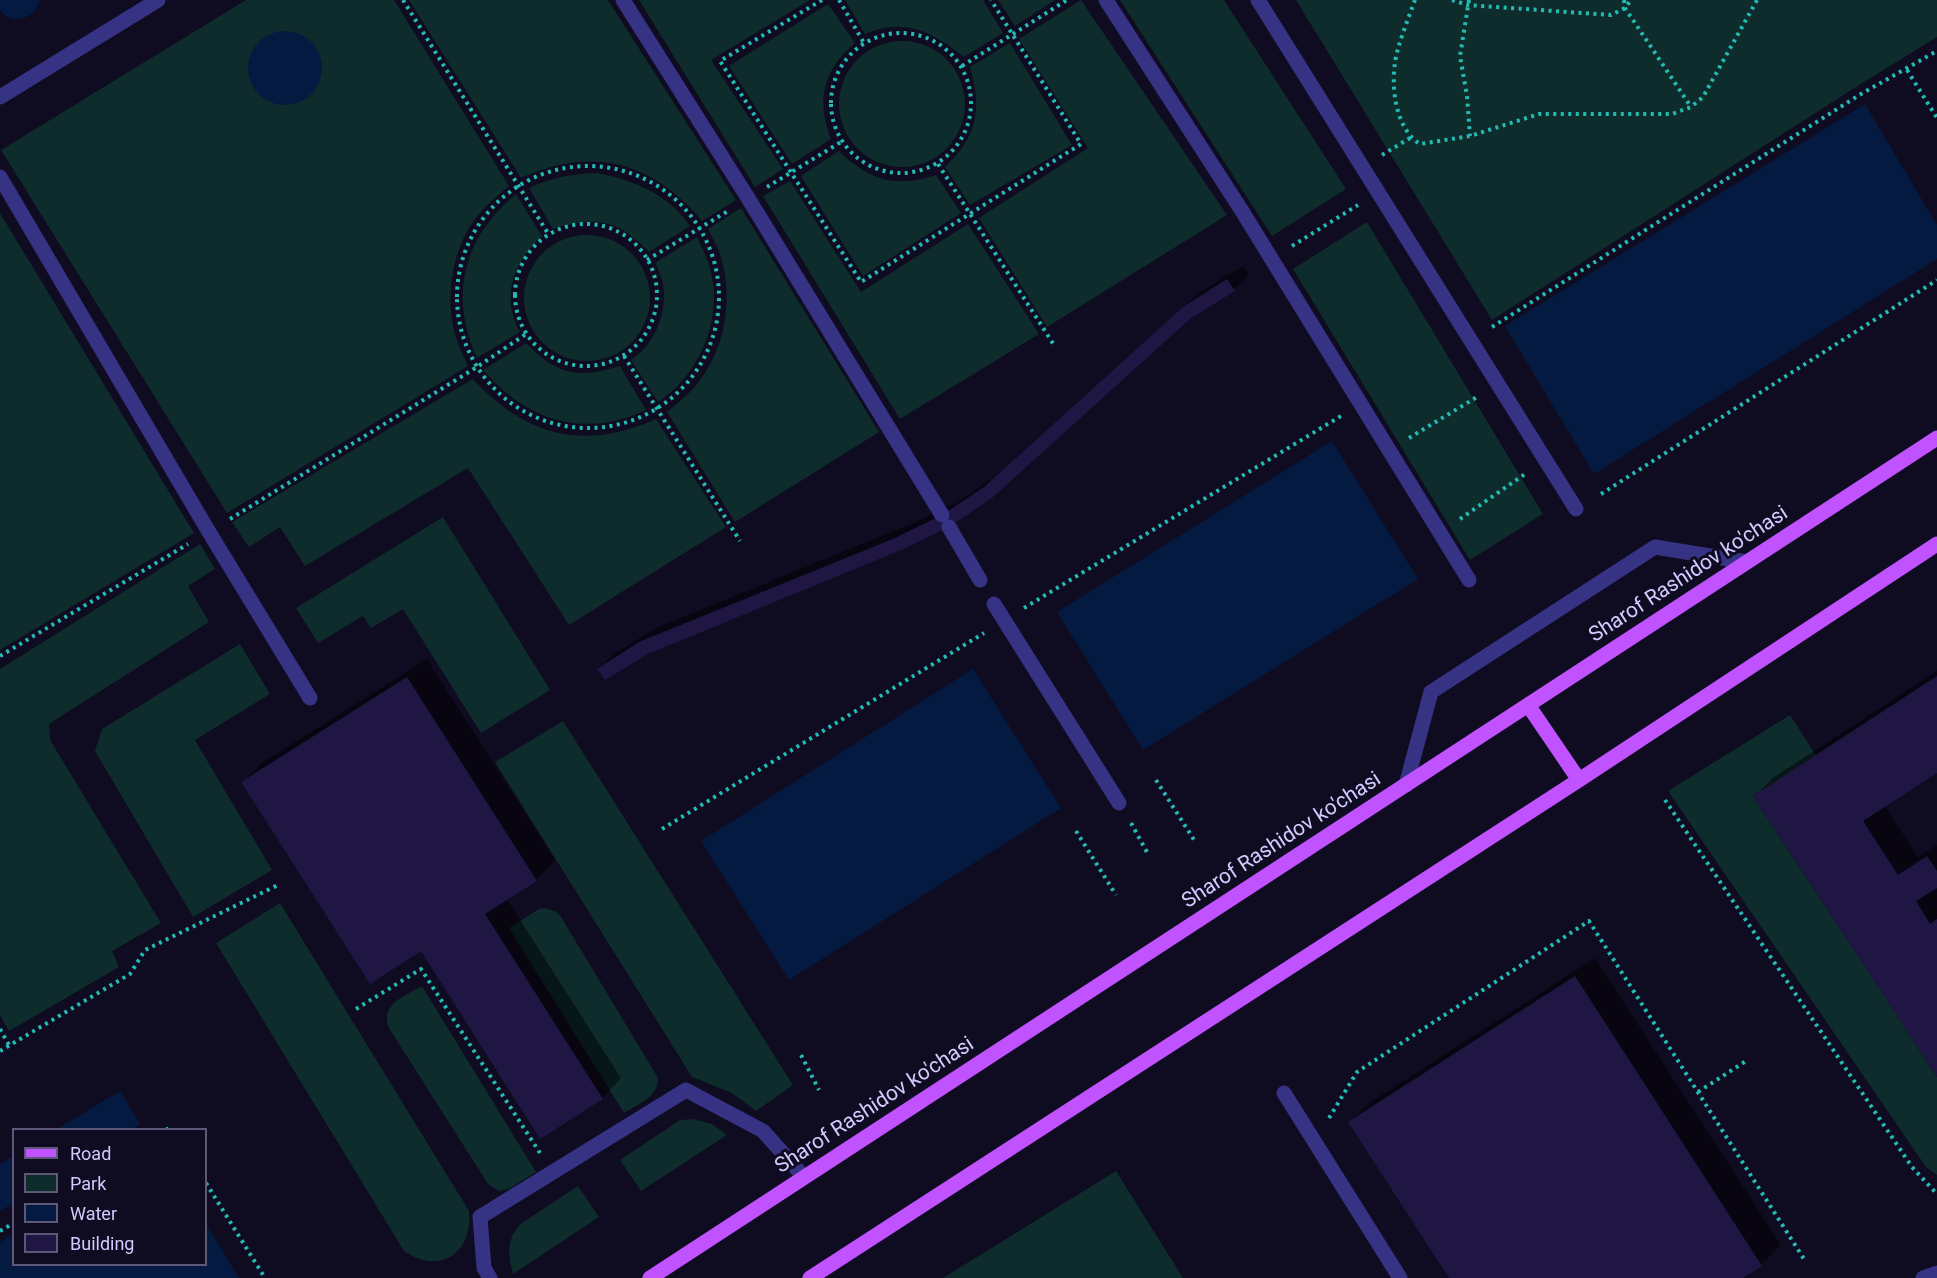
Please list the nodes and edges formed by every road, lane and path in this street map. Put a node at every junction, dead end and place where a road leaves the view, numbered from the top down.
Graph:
1 (158, 0) edge
2 (403, 0) edge
3 (623, 0) edge
4 (822, 0) edge
5 (839, 0) edge
6 (991, 0) edge
7 (1067, 0) edge
8 (1106, 0) edge
9 (1258, 0) edge
10 (1415, 0) edge
11 (1452, 0) edge
12 (1624, 0) edge
13 (1631, 0) edge
14 (1757, 0) edge
15 (1469, 2) edge
16 (141, 4) edge
17 (1625, 8) junction
18 (1013, 34) junction
19 (864, 42) junction
20 (1937, 51) edge
21 (962, 66) junction
22 (1907, 70) junction
23 (0, 97) edge
24 (1691, 107) junction
25 (1937, 118) edge
26 (1470, 136) junction
27 (1410, 138) junction
28 (938, 164) junction
29 (1363, 166) junction
30 (0, 177) edge
31 (519, 185) junction
32 (1379, 192) junction
33 (969, 213) junction
34 (549, 235) junction
35 (1272, 259) junction
36 (1937, 280) edge
37 (526, 334) junction
38 (1471, 340) junction
39 (1054, 345) dead end
40 (624, 356) junction
41 (477, 367) junction
42 (1498, 384) junction
43 (657, 411) junction
44 (1937, 438) edge
45 (1389, 450) junction
46 (1546, 460) junction
47 (1601, 494) dead end
48 (1576, 509) dead end
49 (209, 532) junction
50 (1440, 533) junction
51 (740, 541) dead end
52 (1937, 544) edge
53 (1747, 562) junction
54 (980, 580) dead end
55 (1469, 580) dead end
56 (994, 604) dead end
57 (0, 656) edge
58 (309, 698) dead end
59 (1528, 705) junction
60 (1156, 780) dead end
61 (1579, 780) junction
62 (1406, 785) junction
63 (1665, 800) dead end
64 (1119, 803) joint
65 (1077, 831) dead end
66 (1196, 843) dead end
67 (1148, 854) dead end
68 (280, 884) dead end
69 (1116, 895) dead end
70 (356, 1009) dead end
71 (0, 1029) edge
72 (9, 1045) junction
73 (0, 1051) edge
74 (801, 1055) dead end
75 (1746, 1061) dead end
76 (819, 1090) dead end
77 (1698, 1092) junction
78 (1284, 1093) dead end
79 (1314, 1141) junction
80 (552, 1173) junction
81 (804, 1177) junction
82 (207, 1185) edge
83 (1937, 1194) edge
84 (1804, 1259) dead end
85 (1937, 1273) edge
86 (265, 1278) edge
87 (489, 1278) edge
88 (650, 1278) edge
89 (810, 1278) edge
90 (1400, 1278) edge
91 (1923, 1278) edge

1 - 16 street
2 - 31 path
3 - 54 street
4 - 33 path
5 - 19 path
6 - 18 path
7 - 18 path
8 - 35 street
9 - 29 street
10 - 27 path
11 - 15 path
12 - 17 path
13 - 17 path
14 - 24 path
15 - 17 path
15 - 26 path
16 - 23 street
17 - 24 path
18 - 21 path
18 - 33 path
19 - 21 path
19 - 28 path
20 - 22 path
21 - 28 path
22 - 25 path
22 - 38 path
24 - 26 path
26 - 27 path
27 - 29 path
28 - 33 path
29 - 32 street
30 - 49 street
31 - 34 path
31 - 41 path
31 - 43 path
32 - 35 path
32 - 38 street
33 - 39 path
34 - 37 path
34 - 40 path
35 - 45 street
36 - 47 path
37 - 40 path
37 - 41 path
38 - 42 street
40 - 43 path
41 - 43 path
41 - 49 path
42 - 45 path
42 - 46 street
43 - 51 path
44 - 53 main road, Sharof Rashidov ko'chasi
45 - 50 street
46 - 48 street
46 - 50 path
49 - 57 path
49 - 58 street
50 - 55 street
52 - 61 main road
53 - 59 main road, Sharof Rashidov ko'chasi
53 - 62 street
56 - 64 street
59 - 61 main road
59 - 62 main road, Sharof Rashidov ko'chasi
60 - 66 path
61 - 89 main road
62 - 81 main road, Sharof Rashidov ko'chasi
63 - 83 path
64 - 67 path
65 - 69 path
68 - 72 path
70 - 80 path
71 - 72 path
72 - 73 path
74 - 76 path
75 - 77 path
77 - 79 path
77 - 84 path
78 - 79 street
79 - 90 street
80 - 81 street
80 - 87 street
81 - 88 main road, Sharof Rashidov ko'chasi
82 - 86 path
85 - 91 street

